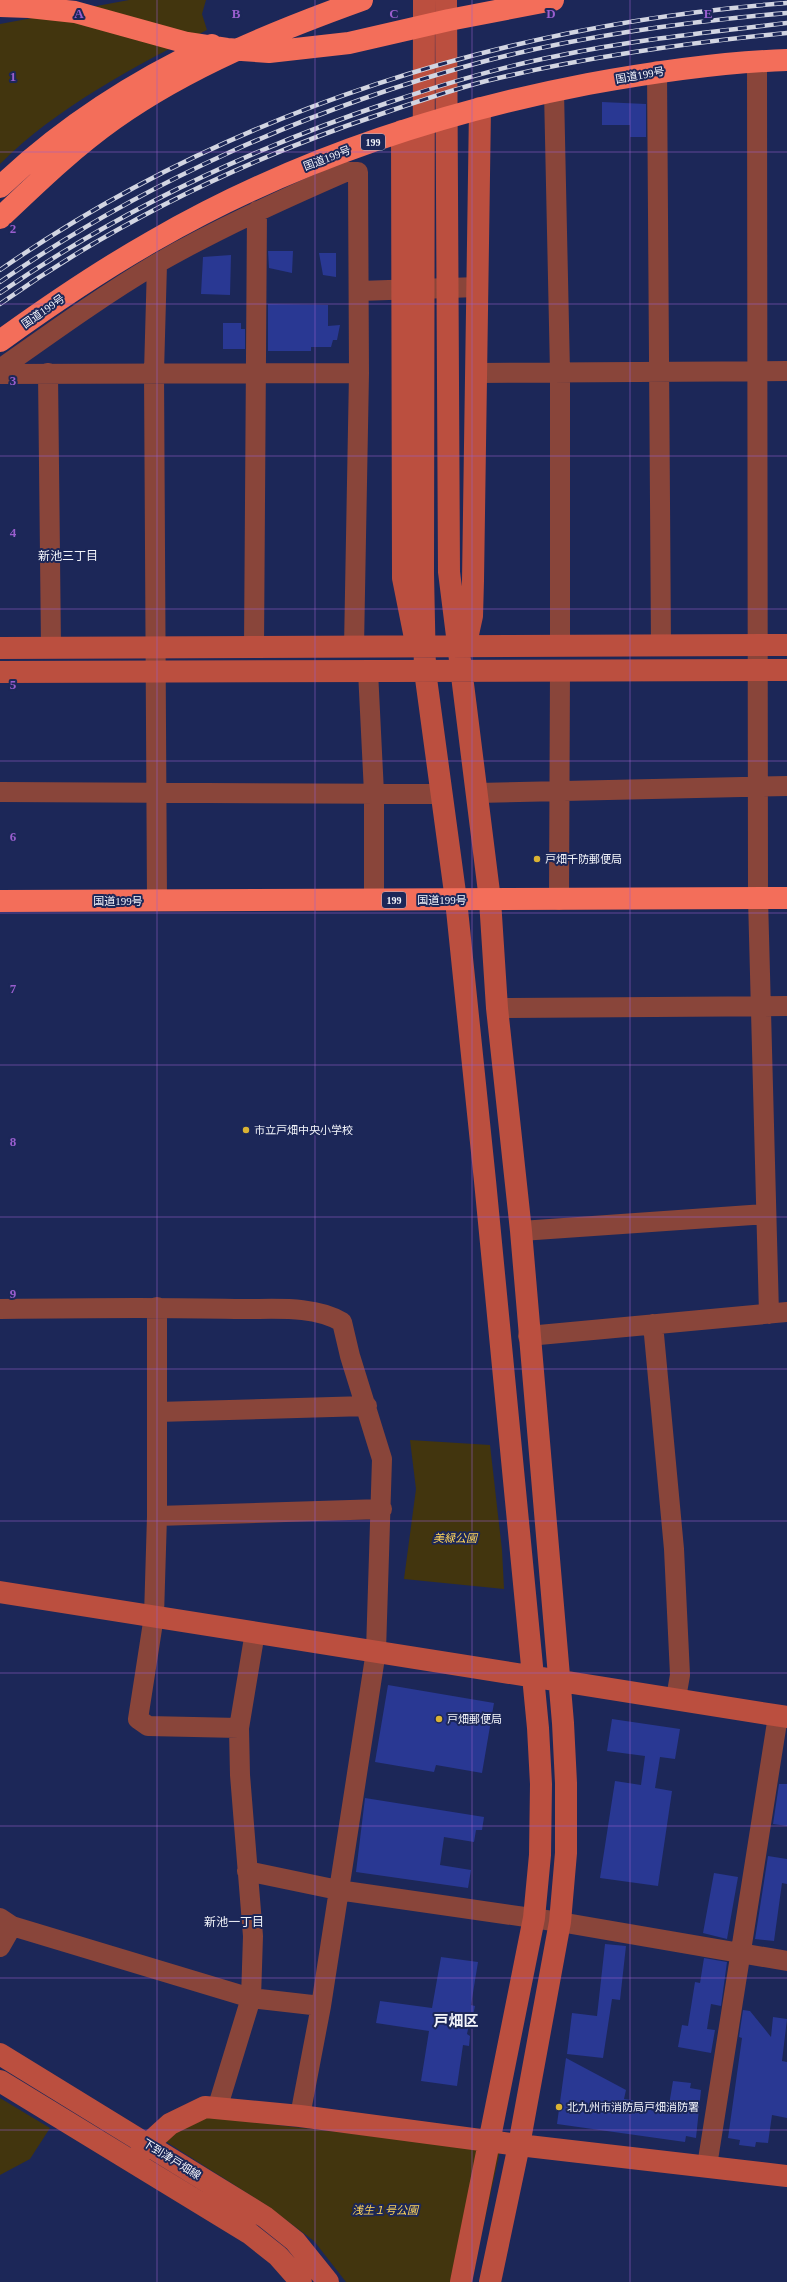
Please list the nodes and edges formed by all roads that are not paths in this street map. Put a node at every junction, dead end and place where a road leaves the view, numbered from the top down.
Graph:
1 (87, 0) edge
2 (321, 0) edge
3 (362, 0) edge
4 (424, 0) edge
5 (446, 0) edge
6 (553, 0) edge
7 (0, 6) edge
8 (0, 16) edge
9 (787, 60) edge
10 (757, 61) junction
11 (657, 71) junction
12 (554, 91) junction
13 (480, 108) junction
14 (402, 131) junction
15 (0, 188) edge
16 (257, 211) junction
17 (0, 218) edge
18 (157, 264) junction
19 (478, 287) junction
20 (402, 290) junction
21 (359, 291) junction
22 (0, 341) edge
23 (0, 369) edge
24 (660, 371) junction
25 (756, 371) junction
26 (787, 371) edge
27 (154, 372) junction
28 (560, 372) junction
29 (48, 373) junction
30 (256, 373) junction
31 (359, 373) junction
32 (0, 374) edge
33 (476, 374) junction
34 (757, 644) junction
35 (421, 645) junction
36 (462, 645) junction
37 (560, 645) junction
38 (787, 645) edge
39 (661, 646) junction
40 (154, 647) junction
41 (354, 647) junction
42 (0, 648) edge
43 (51, 648) junction
44 (254, 648) junction
45 (560, 670) junction
46 (757, 670) junction
47 (787, 670) edge
48 (368, 671) junction
49 (425, 671) junction
50 (0, 672) edge
51 (154, 672) junction
52 (461, 672) junction
53 (757, 786) junction
54 (787, 786) edge
55 (155, 791) junction
56 (560, 791) junction
57 (0, 792) edge
58 (477, 793) junction
59 (374, 794) junction
60 (442, 794) junction
61 (758, 898) junction
62 (787, 898) edge
63 (374, 900) junction
64 (456, 900) junction
65 (490, 900) junction
66 (559, 900) junction
67 (0, 901) edge
68 (157, 901) junction
69 (760, 1006) junction
70 (787, 1006) edge
71 (497, 1008) junction
72 (766, 1214) junction
73 (521, 1231) junction
74 (157, 1307) junction
75 (0, 1309) edge
76 (778, 1313) edge
77 (653, 1324) junction
78 (528, 1336) junction
79 (367, 1406) junction
80 (157, 1412) junction
81 (382, 1509) junction
82 (157, 1516) junction
83 (0, 1592) edge
84 (154, 1616) junction
85 (255, 1632) junction
86 (376, 1652) junction
87 (532, 1676) junction
88 (559, 1680) junction
89 (676, 1698) junction
90 (783, 1716) edge
91 (238, 1728) junction
92 (247, 1871) junction
93 (338, 1890) junction
94 (534, 1918) junction
95 (6, 1922) edge
96 (560, 1922) junction
97 (0, 1947) edge
98 (741, 1953) junction
99 (787, 1961) edge
100 (251, 1998) junction
101 (321, 2006) junction
102 (0, 2054) edge
103 (0, 2081) edge
104 (217, 2109) junction
105 (300, 2116) junction
106 (490, 2141) junction
107 (148, 2144) junction
108 (519, 2145) junction
109 (133, 2162) junction
110 (706, 2166) junction
111 (787, 2176) edge
112 (301, 2282) edge
113 (328, 2282) edge
114 (461, 2282) edge
115 (490, 2282) edge

1 - 8 highway
2 - 15 highway
3 - 17 highway
4 - 35 street
5 - 36 street
6 - 7 highway
9 - 10 highway, 国道199号 / 199
10 - 11 highway, 国道199号 / 199
10 - 25 street
11 - 12 highway, 国道199号 / 199
11 - 24 street
12 - 13 highway, 国道199号 / 199
12 - 28 street
13 - 14 highway, 国道199号 / 199
13 - 19 street
14 - 20 street
14 - 22 highway, 国道199号 / 199
16 - 18 street
16 - 21 street
16 - 30 street
18 - 23 street
18 - 27 street
19 - 20 street
19 - 33 street
20 - 21 street
20 - 35 street
21 - 31 street
24 - 25 street
24 - 28 street
24 - 39 street
25 - 26 street
25 - 34 street
27 - 29 street
27 - 30 street
27 - 40 street
28 - 33 street
28 - 37 street
29 - 32 street
29 - 43 street
30 - 31 street
30 - 44 street
31 - 41 street
33 - 36 street
34 - 38 street
34 - 39 street
34 - 46 street
35 - 36 street
35 - 41 street
35 - 49 street
36 - 37 street
36 - 52 street
37 - 39 street
40 - 43 street
40 - 44 street
40 - 51 street
41 - 44 street
42 - 43 street
45 - 46 street
45 - 52 street
45 - 56 street
46 - 47 street
46 - 53 street
48 - 49 street
48 - 51 street
48 - 59 street
49 - 52 street
49 - 60 street
50 - 51 street
51 - 55 street
52 - 58 street
53 - 54 street
53 - 56 street
53 - 61 street
55 - 57 street
55 - 59 street
55 - 68 street
56 - 58 street
56 - 66 street
58 - 65 street
59 - 60 street
59 - 63 street
60 - 64 street
61 - 62 highway, 国道199号 / 199
61 - 66 highway, 国道199号 / 199
61 - 69 street
63 - 64 highway, 国道199号 / 199
63 - 68 highway, 国道199号 / 199
64 - 65 highway, 国道199号 / 199
64 - 87 street
65 - 66 highway, 国道199号 / 199
65 - 71 street
67 - 68 highway, 国道199号 / 199
69 - 70 street
69 - 71 street
69 - 72 street
71 - 73 street
72 - 73 street
72 - 76 street
73 - 78 street
74 - 75 street
74 - 79 street
74 - 80 street
76 - 77 street
77 - 78 street
77 - 89 street
78 - 88 street
79 - 80 street
79 - 81 street
80 - 82 street
81 - 82 street
81 - 86 street
82 - 84 street
83 - 84 street
84 - 85 street
84 - 91 street
85 - 86 street
85 - 91 street
86 - 87 street
86 - 93 street
87 - 88 street
87 - 94 street
88 - 89 street
88 - 96 street
89 - 90 street
90 - 98 street
91 - 92 street
92 - 93 street
92 - 100 street
93 - 94 street
93 - 101 street
94 - 96 street
94 - 106 street
95 - 97 street
95 - 100 street
96 - 98 street
96 - 108 street
98 - 99 street
98 - 110 street
100 - 101 street
100 - 104 street
101 - 105 street
102 - 107 street, 下到津戸畑線
103 - 109 street, 下到津戸畑線
104 - 105 street
104 - 107 street
105 - 106 street
106 - 108 street
106 - 114 street
107 - 109 street
107 - 113 street, 下到津戸畑線
108 - 110 street
108 - 115 street
109 - 112 street, 下到津戸畑線
110 - 111 street

